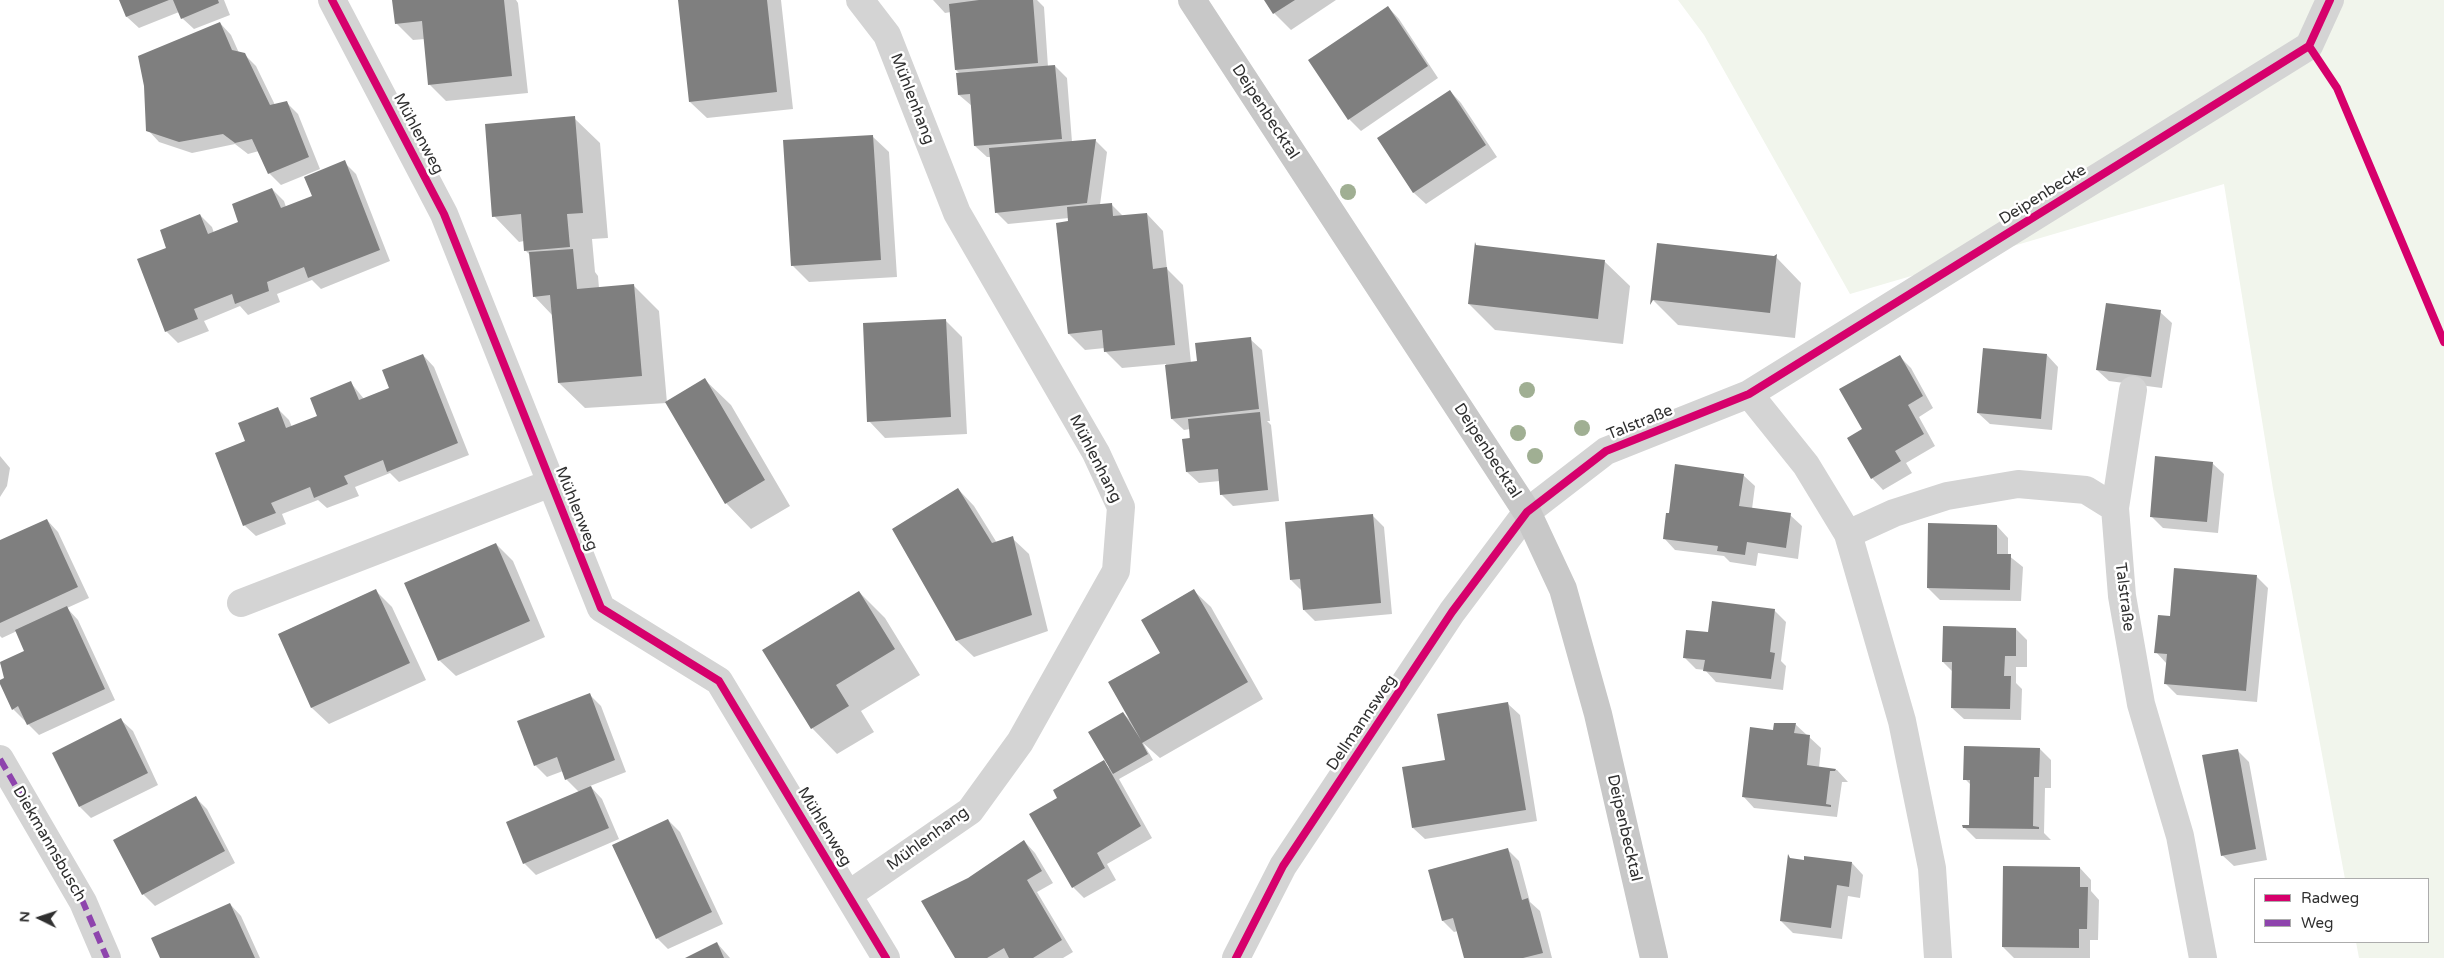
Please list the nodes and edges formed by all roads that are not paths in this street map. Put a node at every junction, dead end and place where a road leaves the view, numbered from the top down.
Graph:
1 (332, 0) edge
2 (860, 0) edge
3 (1192, 0) edge
4 (2330, 0) edge
5 (2133, 390) dead end
6 (1749, 394) junction
7 (551, 484) junction
8 (2115, 508) junction
9 (1527, 512) junction
10 (1848, 534) junction
11 (241, 603) dead end
12 (0, 759) edge
13 (848, 895) junction
14 (107, 958) edge
15 (886, 958) edge
16 (1236, 958) edge
17 (1654, 958) edge
18 (1938, 958) edge
19 (2203, 958) edge

1 - 7 street, Mühlenweg
2 - 13 street, Mühlenhang
3 - 9 main road, Deipenbecktal
4 - 6 street, Deipenbecke
5 - 8 street, Talstraße
6 - 9 street, Talstraße
6 - 10 street
7 - 11 street, Mühlenweg
7 - 13 street, Mühlenweg
8 - 10 street
8 - 19 street, Talstraße
9 - 16 street, Dellmannsweg
9 - 17 main road, Deipenbecktal
10 - 18 street
12 - 14 street, Diekmannsbusch
13 - 15 street, Mühlenweg

